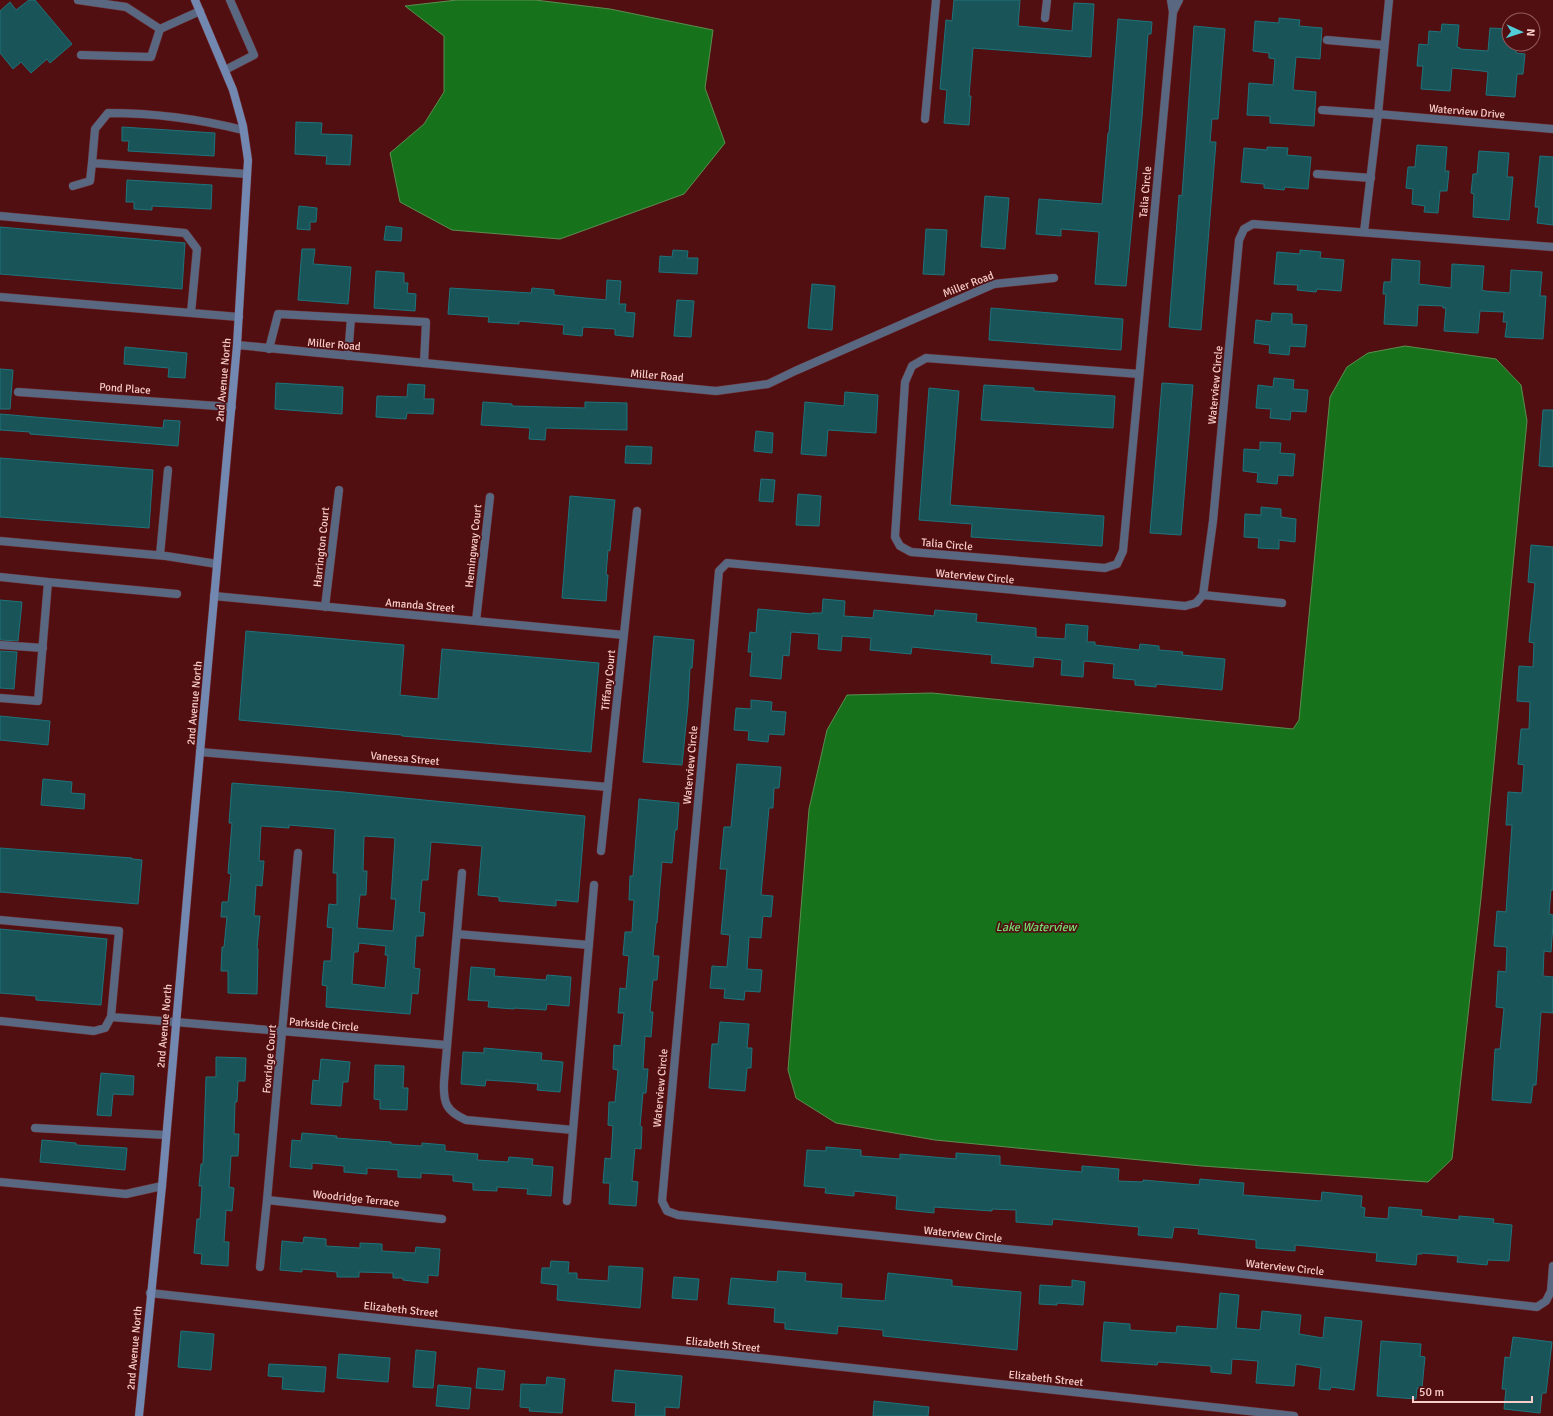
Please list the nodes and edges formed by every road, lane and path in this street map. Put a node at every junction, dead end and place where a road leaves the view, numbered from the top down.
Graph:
1 (78, 0) edge
2 (195, 0) edge
3 (230, 0) edge
4 (936, 0) edge
5 (1047, 0) edge
6 (1171, 0) edge
7 (1179, 0) edge
8 (1388, 0) edge
9 (200, 11) junction
10 (1174, 12) junction
11 (1045, 18) dead end
12 (160, 29) junction
13 (1327, 40) dead end
14 (1384, 45) junction
15 (81, 55) dead end
16 (225, 70) junction
17 (1322, 110) dead end
18 (1378, 114) junction
19 (925, 119) dead end
20 (1553, 129) edge
21 (243, 130) junction
22 (92, 163) junction
23 (247, 174) junction
24 (1317, 174) dead end
25 (1371, 178) junction
26 (73, 186) dead end
27 (0, 216) edge
28 (1364, 232) junction
29 (1553, 247) edge
30 (1054, 278) dead end
31 (0, 297) edge
32 (191, 313) junction
33 (239, 316) junction
34 (351, 318) junction
35 (237, 346) junction
36 (269, 348) junction
37 (348, 356) junction
38 (424, 363) junction
39 (1139, 374) junction
40 (18, 392) dead end
41 (232, 406) junction
42 (168, 470) dead end
43 (339, 490) dead end
44 (490, 497) dead end
45 (637, 511) dead end
46 (0, 541) edge
47 (160, 555) junction
48 (217, 564) junction
49 (0, 577) edge
50 (48, 582) junction
51 (177, 594) dead end
52 (1203, 595) junction
53 (214, 596) junction
54 (1282, 603) dead end
55 (325, 607) junction
56 (476, 621) junction
57 (624, 635) junction
58 (0, 645) edge
59 (42, 648) junction
60 (0, 698) edge
61 (200, 752) junction
62 (608, 787) junction
63 (601, 851) dead end
64 (298, 853) dead end
65 (462, 873) dead end
66 (594, 885) dead end
67 (0, 920) edge
68 (457, 934) junction
69 (589, 945) junction
70 (111, 1017) junction
71 (0, 1021) edge
72 (175, 1022) junction
73 (282, 1031) junction
74 (446, 1045) junction
75 (35, 1128) dead end
76 (574, 1130) junction
77 (166, 1135) junction
78 (0, 1182) edge
79 (162, 1186) junction
80 (267, 1200) junction
81 (567, 1201) dead end
82 (442, 1219) dead end
83 (1553, 1266) edge
84 (260, 1267) dead end
85 (150, 1293) junction
86 (139, 1416) edge
87 (1294, 1416) edge

1 - 12 street
2 - 9 street, 2nd Avenue North
3 - 16 street
4 - 19 street
5 - 11 street
6 - 10 street, Talia Circle
7 - 10 street, Talia Circle
8 - 14 street
9 - 12 street
9 - 16 street, 2nd Avenue North
10 - 39 street, Talia Circle
12 - 15 street
13 - 14 street
14 - 18 street
16 - 21 street, 2nd Avenue North
17 - 18 street, Waterview Drive
18 - 20 street, Waterview Drive
18 - 25 street
21 - 22 street
21 - 23 street, 2nd Avenue North
22 - 23 street
22 - 26 street
23 - 33 street, 2nd Avenue North
24 - 25 street
25 - 28 street
27 - 32 street
28 - 29 street, Waterview Circle
28 - 52 street, Waterview Circle
30 - 38 street, Miller Road
31 - 32 street
32 - 33 street
33 - 35 street, 2nd Avenue North
34 - 36 street
34 - 37 street
34 - 38 street
35 - 36 street, Miller Road
35 - 41 street, 2nd Avenue North
36 - 37 street, Miller Road
37 - 38 street, Miller Road
39 - 39 street, Talia Circle
40 - 41 street, Pond Place
41 - 48 street, 2nd Avenue North
42 - 47 street
43 - 55 street, Harrington Court
44 - 56 street, Hemingway Court
45 - 57 street, Tiffany Court
46 - 47 street
47 - 48 street
48 - 53 street, 2nd Avenue North
49 - 50 street
50 - 51 street
50 - 59 street
52 - 54 street
52 - 83 street, Waterview Circle
53 - 55 street, Amanda Street
53 - 61 street, 2nd Avenue North
55 - 56 street, Amanda Street
56 - 57 street, Amanda Street
57 - 62 street, Tiffany Court
58 - 59 street
59 - 60 street
61 - 62 street, Vanessa Street
61 - 72 street, 2nd Avenue North
62 - 63 street, Tiffany Court
64 - 73 street, Foxridge Court
65 - 68 street
66 - 69 street
67 - 70 street
68 - 69 street
68 - 74 street
69 - 76 street
70 - 71 street
70 - 72 street, Parkside Circle
72 - 73 street, Parkside Circle
72 - 77 street, 2nd Avenue North
73 - 74 street, Parkside Circle
73 - 80 street, Foxridge Court
74 - 76 street
75 - 77 street
76 - 81 street
77 - 79 street, 2nd Avenue North
78 - 79 street
79 - 85 street, 2nd Avenue North
80 - 82 street, Woodridge Terrace
80 - 84 street, Foxridge Court
85 - 86 street, 2nd Avenue North
85 - 87 street, Elizabeth Street

